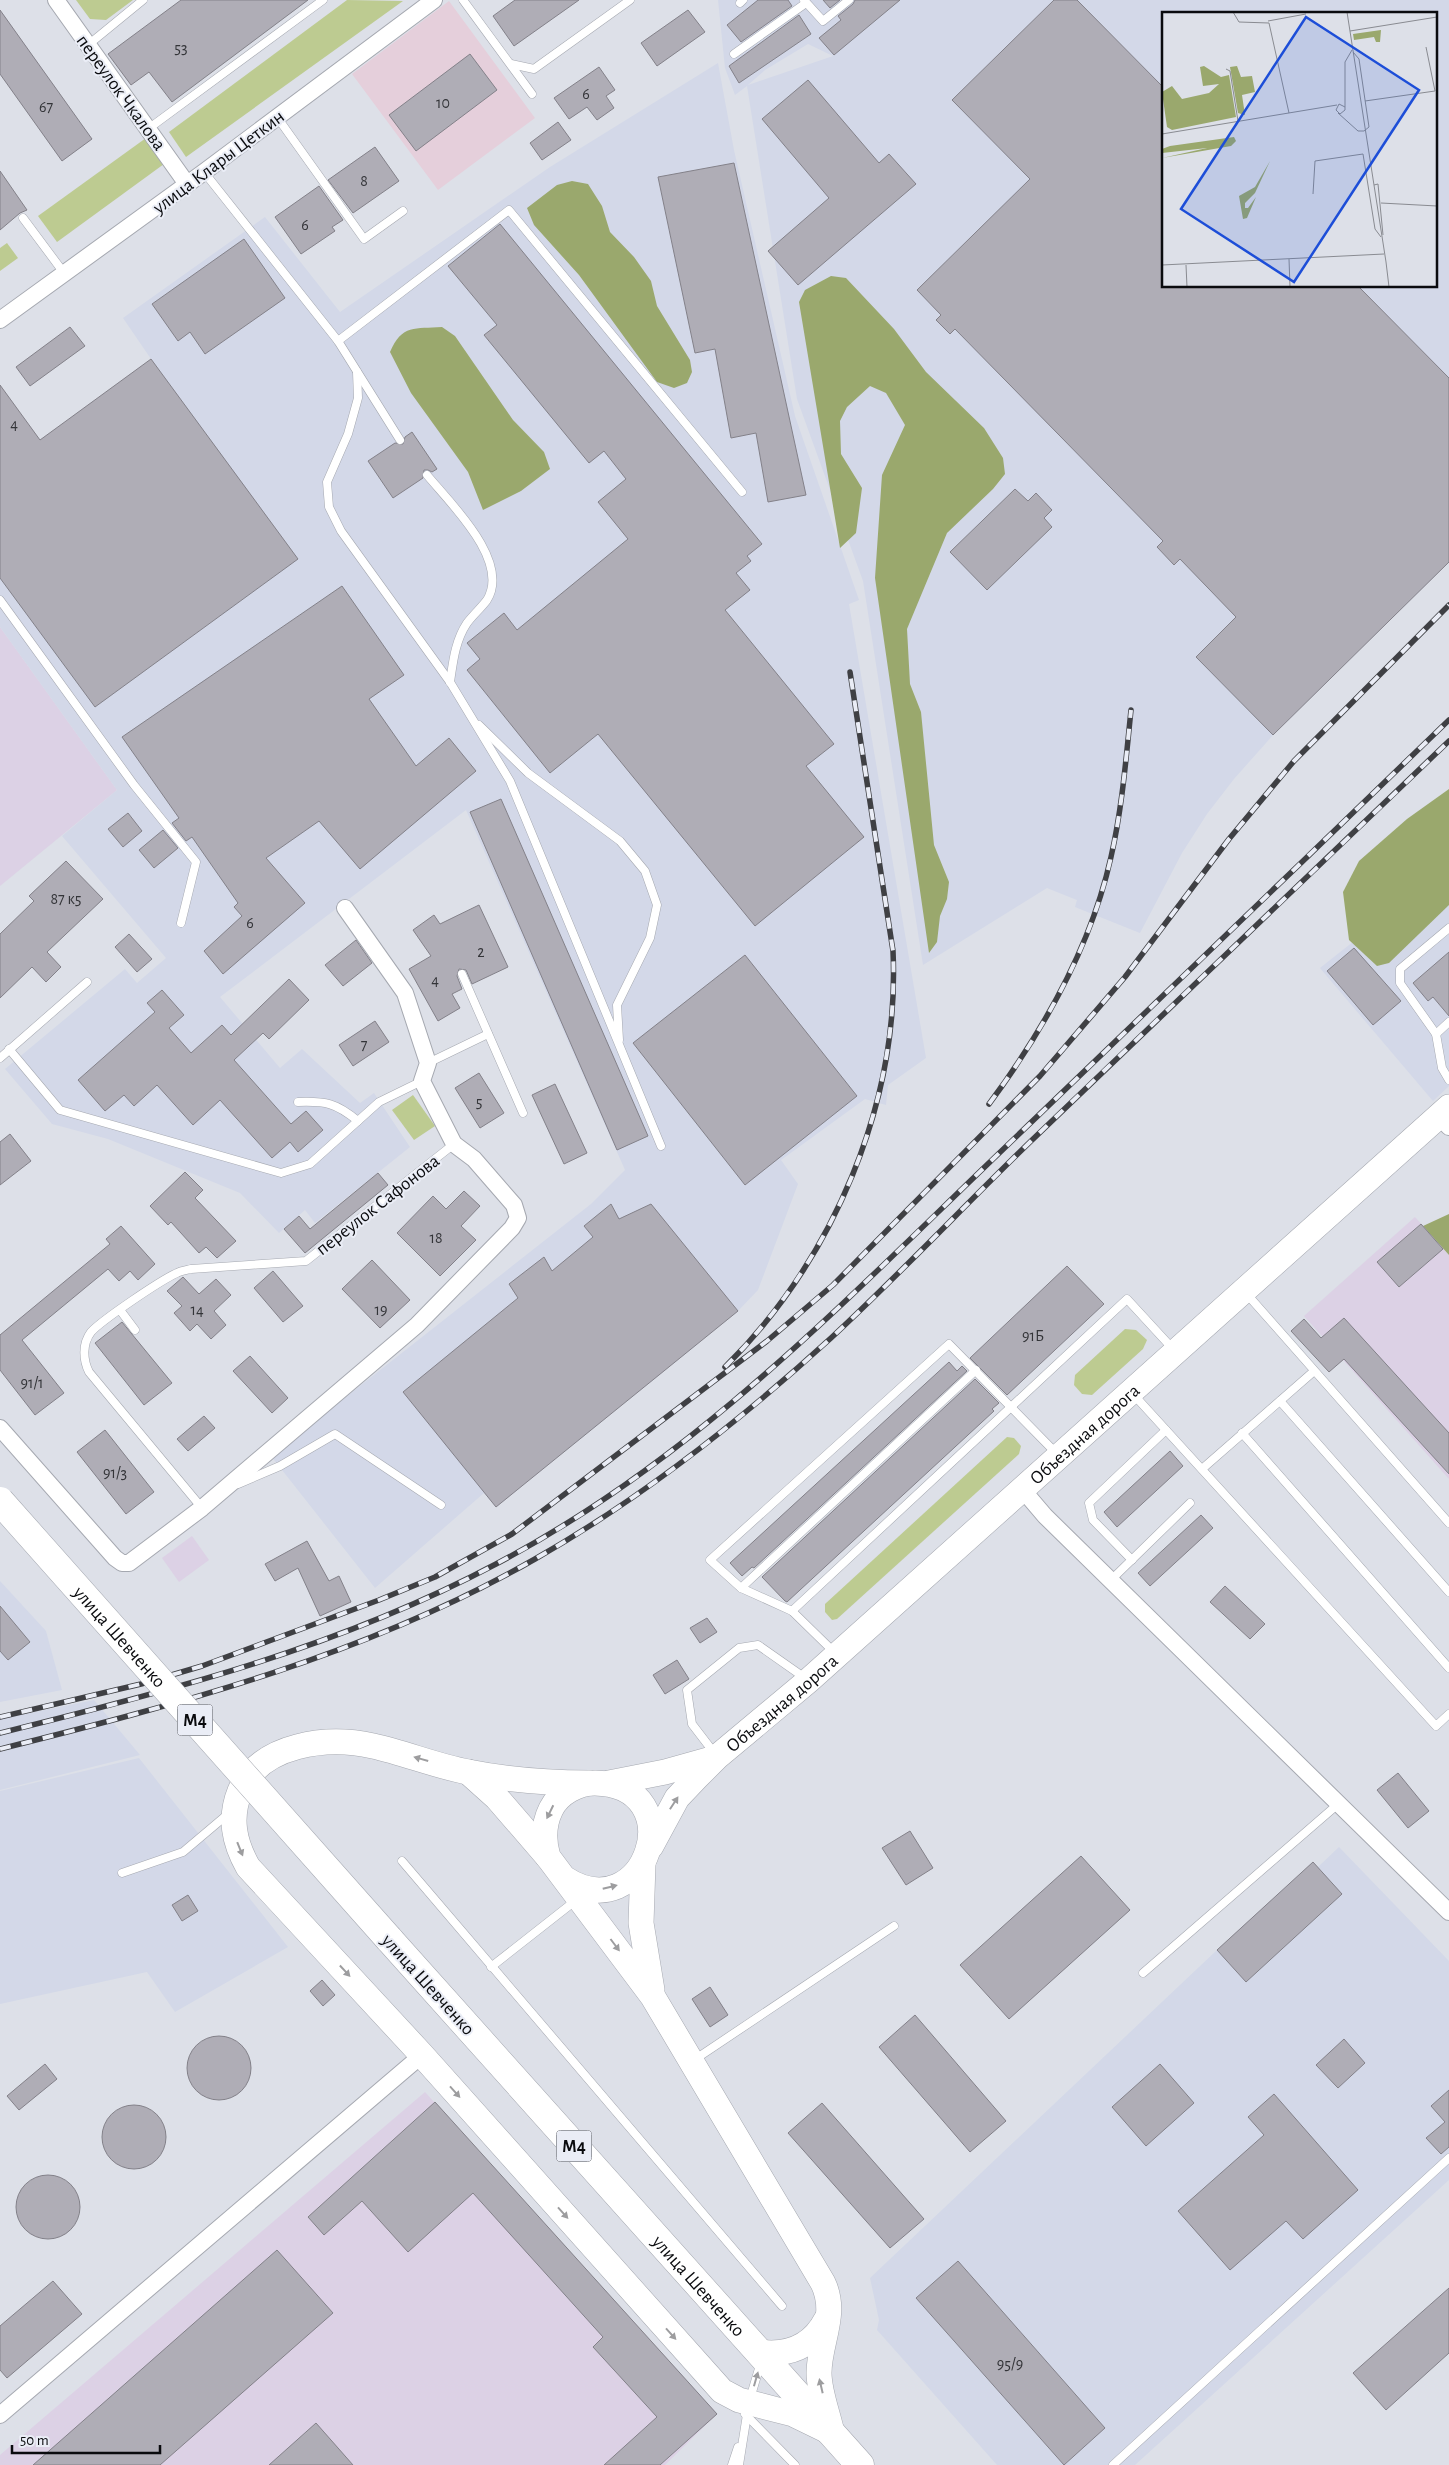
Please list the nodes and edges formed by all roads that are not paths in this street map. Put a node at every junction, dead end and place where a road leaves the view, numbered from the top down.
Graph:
1 (56, 0) edge
2 (143, 0) edge
3 (323, 0) edge
4 (463, 0) edge
5 (630, 0) edge
6 (849, 0) edge
7 (805, 1) edge
8 (428, 2) edge
9 (88, 45) junction
10 (734, 54) dead end
11 (511, 64) junction
12 (532, 94) dead end
13 (277, 117) junction
14 (148, 129) junction
15 (204, 172) junction
16 (187, 184) junction
17 (403, 211) dead end
18 (23, 218) dead end
19 (64, 273) junction
20 (0, 320) edge
21 (338, 342) junction
22 (357, 372) junction
23 (400, 440) dead end
24 (428, 475) dead end
25 (742, 492) dead end
26 (0, 600) edge
27 (450, 682) junction
28 (470, 717) junction
29 (345, 908) dead end
30 (181, 923) dead end
31 (1449, 928) edge
32 (462, 974) dead end
33 (87, 982) dead end
34 (1449, 1022) edge
35 (488, 1034) junction
36 (1436, 1034) junction
37 (620, 1047) junction
38 (9, 1050) junction
39 (0, 1058) edge
40 (428, 1063) junction
41 (1449, 1080) edge
42 (422, 1081) junction
43 (298, 1102) dead end
44 (523, 1113) dead end
45 (1446, 1117) edge
46 (358, 1121) junction
47 (454, 1144) junction
48 (661, 1146) dead end
49 (1244, 1291) junction
50 (120, 1310) junction
51 (135, 1330) dead end
52 (1176, 1352) junction
53 (976, 1370) junction
54 (1313, 1372) junction
55 (1131, 1392) junction
56 (1280, 1401) junction
57 (1013, 1407) junction
58 (0, 1428) edge
59 (1166, 1430) junction
60 (1242, 1434) junction
61 (1059, 1456) junction
62 (1202, 1468) junction
63 (1022, 1489) junction
64 (223, 1490) junction
65 (0, 1501) edge
66 (1190, 1503) dead end
67 (441, 1505) dead end
68 (202, 1508) junction
69 (1449, 1523) edge
70 (1132, 1560) junction
71 (1110, 1581) junction
72 (740, 1588) junction
73 (1449, 1592) edge
74 (792, 1611) junction
75 (838, 1655) junction
76 (1449, 1668) edge
77 (808, 1681) junction
78 (1449, 1714) edge
79 (717, 1757) junction
80 (468, 1772) junction
81 (599, 1783) junction
82 (1338, 1805) junction
83 (235, 1808) junction
84 (647, 1855) junction
85 (548, 1857) junction
86 (402, 1861) dead end
87 (122, 1873) dead end
88 (572, 1888) junction
89 (1449, 1912) edge
90 (894, 1926) dead end
91 (491, 1967) junction
92 (1142, 1973) dead end
93 (653, 1997) junction
94 (422, 2055) junction
95 (692, 2062) junction
96 (1449, 2158) edge
97 (782, 2306) dead end
98 (830, 2313) junction
99 (761, 2354) junction
100 (748, 2410) junction
101 (0, 2415) edge
102 (746, 2426) junction
103 (832, 2433) junction
104 (732, 2465) edge
105 (739, 2465) edge
106 (795, 2465) edge
107 (860, 2465) edge
108 (1113, 2465) edge

1 - 9 street, переулок Чкалова
2 - 9 lane
3 - 14 lane
4 - 11 lane
5 - 11 lane
6 - 7 lane
7 - 10 lane
8 - 13 street, улица Клары Цеткин
9 - 14 street, переулок Чкалова
11 - 12 lane
13 - 15 street, улица Клары Цеткин
13 - 17 lane
14 - 16 street, переулок Чкалова
15 - 16 street, улица Клары Цеткин
15 - 21 lane
16 - 19 street, улица Клары Цеткин
18 - 19 lane
19 - 20 street, улица Клары Цеткин
21 - 22 lane
21 - 25 lane
22 - 23 lane
22 - 27 lane
24 - 27 lane
26 - 30 lane
27 - 28 lane
28 - 37 lane
28 - 37 lane
29 - 40 street
31 - 36 lane
32 - 35 lane
33 - 38 lane
34 - 36 lane
35 - 40 lane
35 - 44 lane
36 - 41 lane
37 - 48 lane
38 - 39 lane
38 - 46 lane
40 - 42 street
42 - 46 lane
42 - 47 street, переулок Сафонова
43 - 46 lane
45 - 49 main road, Объездная дорога
47 - 50 lane, переулок Сафонова
47 - 64 street
49 - 52 main road, Объездная дорога
49 - 54 lane
50 - 51 lane
50 - 68 lane, переулок Сафонова
52 - 55 main road, Объездная дорога
52 - 57 lane
53 - 57 lane
53 - 72 lane
53 - 72 lane
54 - 56 lane
54 - 69 lane
55 - 59 lane
55 - 61 main road, Объездная дорога
56 - 60 lane
56 - 73 lane
57 - 61 lane
57 - 74 lane
58 - 68 street
59 - 62 lane
59 - 70 lane
60 - 62 lane
60 - 76 lane
61 - 63 main road, Объездная дорога
62 - 78 lane
63 - 71 street
63 - 75 main road, Объездная дорога
64 - 67 lane
64 - 68 street
65 - 99 highway, улица Шевченко / M4, bridge
66 - 70 lane
70 - 71 lane
71 - 82 street
72 - 74 lane
74 - 75 lane
75 - 77 main road, Объездная дорога
77 - 79 main road, Объездная дорога
77 - 79 lane
79 - 81 main road
84 -> 79 main road, Объездная дорога
80 - 81 main road
80 -> 83 main road
80 - 85 main road
81 - 84 main road
81 -> 85 main road
82 - 89 street
82 - 92 lane
83 - 87 lane
83 -> 94 main road
88 -> 84 main road
84 - 93 main road
85 - 88 main road
86 - 91 lane
88 - 91 lane
88 -> 93 main road
90 - 95 lane
91 - 97 lane
93 - 95 main road
94 -> 100 main road
94 - 101 street
95 - 98 main road
96 - 108 lane
98 - 99 main road
103 -> 98 main road
100 -> 99 lane
99 - 103 highway, улица Шевченко / M4
100 - 102 lane
100 - 103 main road
100 - 106 lane
102 - 104 lane
102 - 105 lane
103 - 107 highway, улица Шевченко / M4

